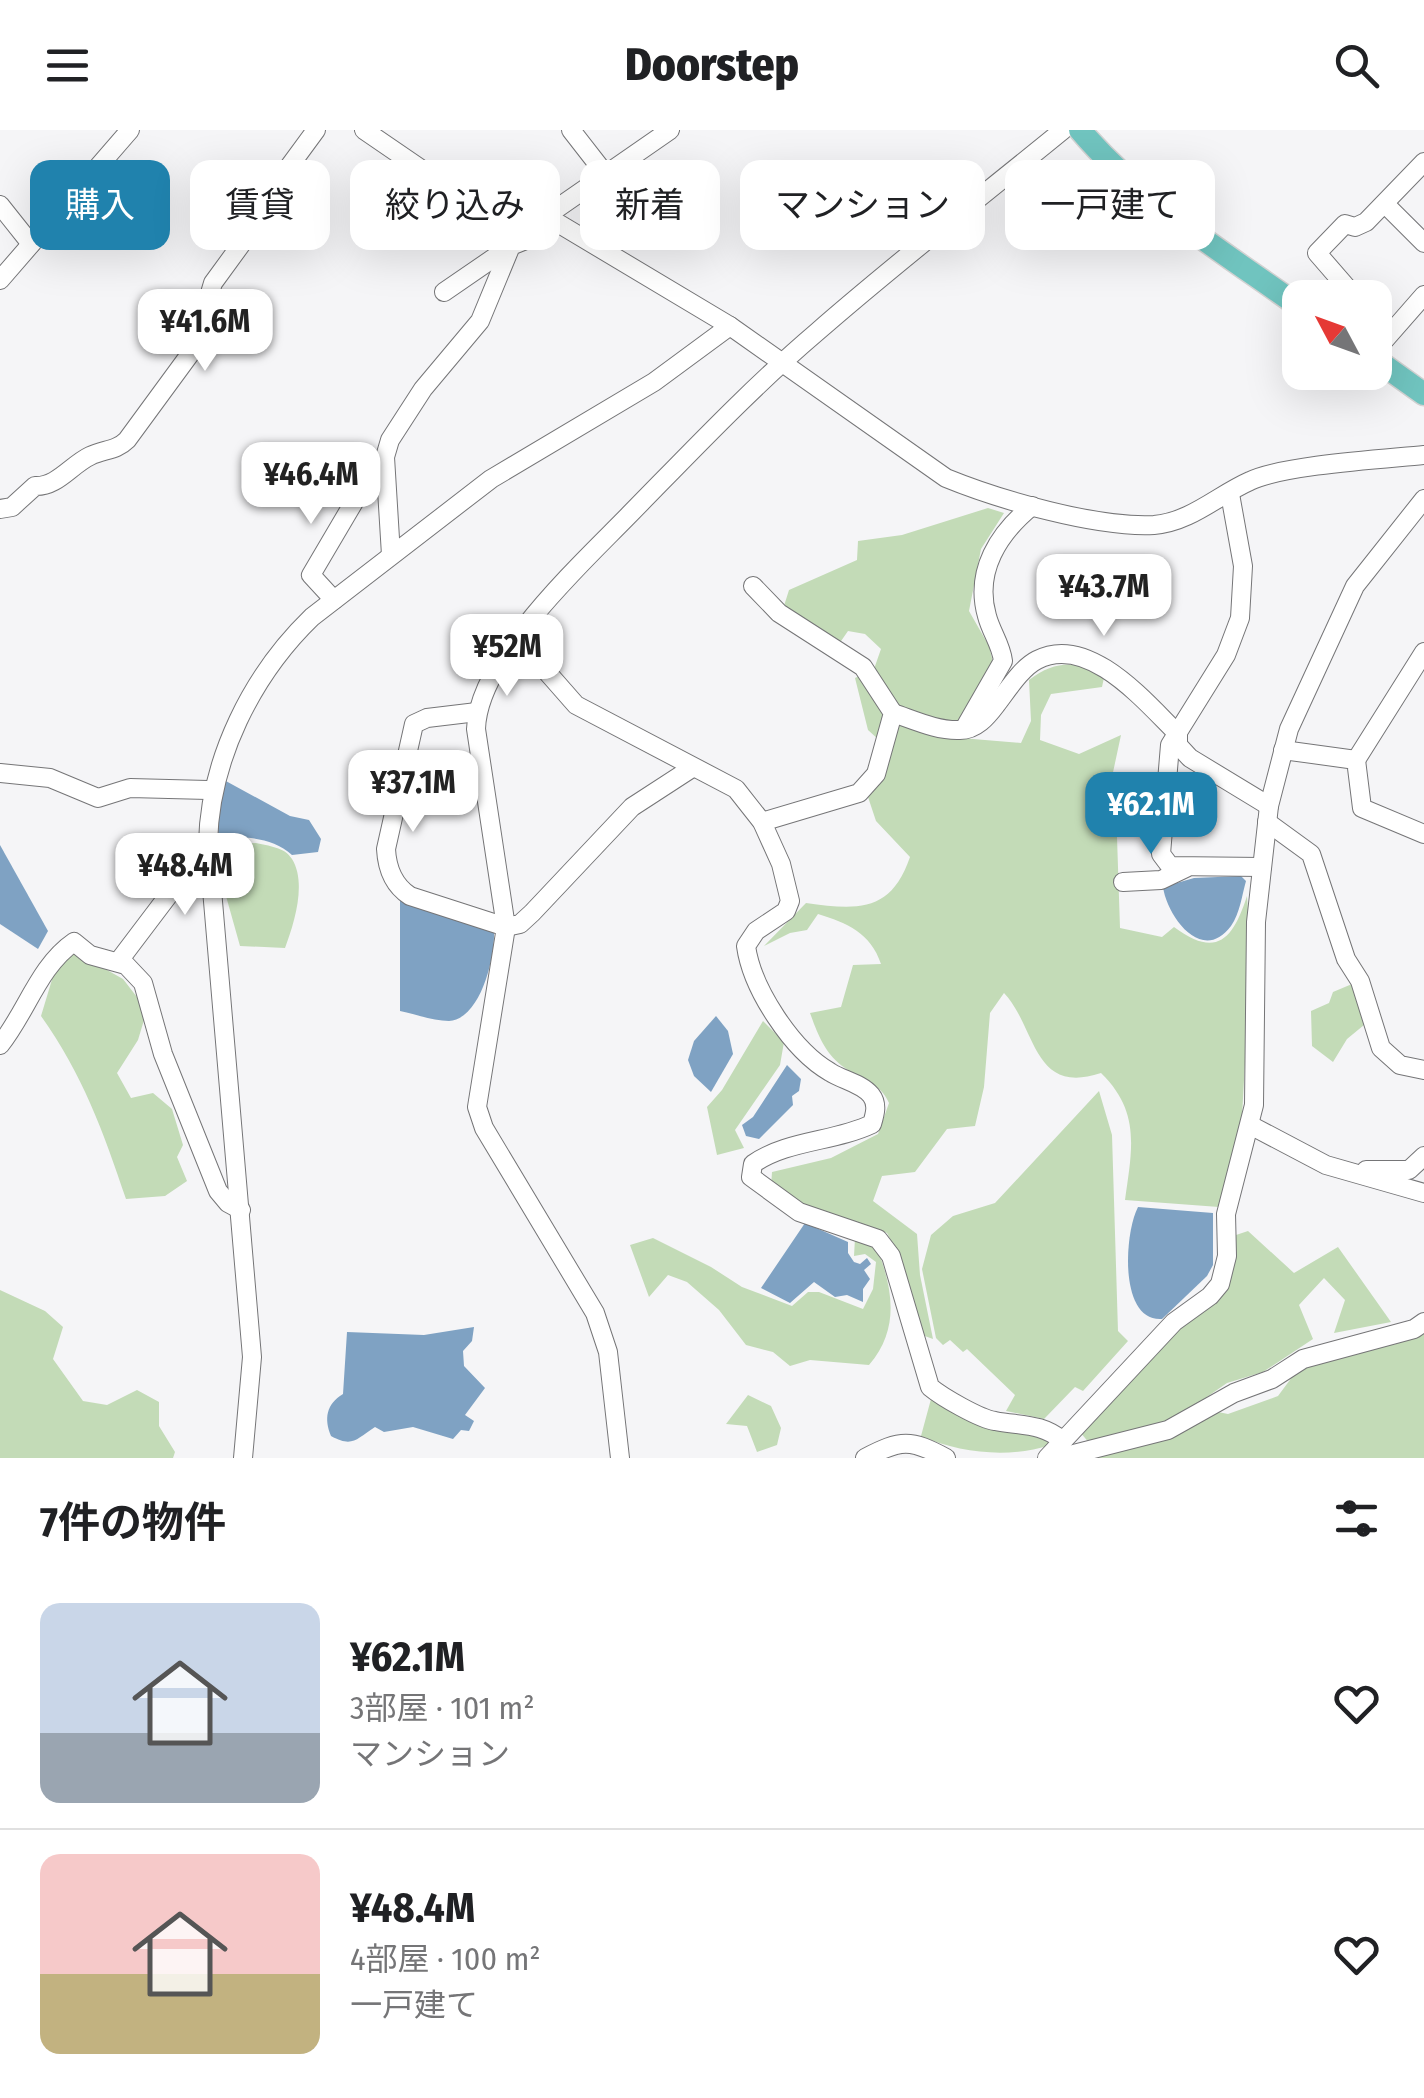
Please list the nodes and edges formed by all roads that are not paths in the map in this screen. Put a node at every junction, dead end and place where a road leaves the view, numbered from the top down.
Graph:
1 (130, 130) edge
2 (316, 130) edge
3 (364, 130) edge
4 (571, 130) edge
5 (670, 130) edge
6 (1063, 130) edge
7 (1080, 130) edge
8 (104, 160) edge
9 (408, 160) edge
10 (594, 160) edge
11 (627, 160) edge
12 (1424, 163) edge
13 (1385, 204) junction
14 (0, 205) edge
15 (560, 224) edge
16 (30, 243) edge
17 (1424, 243) edge
18 (30, 245) edge
19 (505, 250) edge
20 (509, 250) edge
21 (0, 280) edge
22 (1340, 280) edge
23 (444, 292) dead end
24 (1282, 294) edge
25 (1424, 294) edge
26 (730, 326) junction
27 (1392, 331) edge
28 (781, 365) junction
29 (1392, 371) edge
30 (1424, 394) edge
31 (1424, 456) edge
32 (385, 457) junction
33 (1230, 494) junction
34 (1424, 499) edge
35 (1032, 506) junction
36 (0, 509) edge
37 (391, 555) junction
38 (753, 586) dead end
39 (334, 600) junction
40 (514, 642) junction
41 (1424, 652) edge
42 (477, 712) junction
43 (893, 712) junction
44 (964, 731) junction
45 (1178, 734) junction
46 (1283, 750) junction
47 (1356, 760) junction
48 (692, 768) junction
49 (0, 772) edge
50 (208, 790) dead end
51 (1268, 814) junction
52 (762, 822) junction
53 (1424, 834) edge
54 (208, 843) junction
55 (1262, 867) junction
56 (1187, 868) junction
57 (1123, 882) dead end
58 (506, 928) junction
59 (118, 962) junction
60 (0, 1045) edge
61 (1424, 1070) edge
62 (1250, 1125) junction
63 (1424, 1156) edge
64 (1356, 1172) junction
65 (1424, 1193) edge
66 (242, 1210) junction
67 (1424, 1322) edge
68 (1061, 1450) edge
69 (243, 1458) edge
70 (620, 1458) edge
71 (865, 1458) edge
72 (946, 1458) edge
73 (1047, 1458) edge

1 - 8 street
2 - 36 street
3 - 9 street
4 - 10 street
5 - 11 street
6 - 28 street
7 - 24 main road
12 - 13 street
13 - 17 street
13 - 22 street
14 - 16 street
15 - 26 street
18 - 21 street
19 - 23 street
20 - 32 street
25 - 27 street
26 - 28 street
26 - 37 street
28 - 35 street
28 - 40 street
29 - 30 main road
31 - 33 street
32 - 37 street
32 - 39 street
33 - 35 street
33 - 45 street
34 - 46 street
35 - 44 street
37 - 39 street
38 - 43 street
39 - 54 street
40 - 42 street
40 - 48 street
41 - 47 street
42 - 58 street
42 - 58 street
43 - 44 street
43 - 52 street
44 - 45 street
45 - 51 street
45 - 56 street
46 - 47 street
46 - 51 street
47 - 53 street
48 - 52 street
48 - 58 street
49 - 50 street
51 - 55 street
51 - 61 street
52 - 68 street
54 - 59 street
54 - 66 street
55 - 56 street
55 - 62 street
56 - 57 street
58 - 70 street
59 - 60 street
59 - 66 street
62 - 64 street
62 - 68 street
63 - 64 street
64 - 65 street
66 - 69 street
67 - 68 street
68 - 73 street
71 - 72 street

